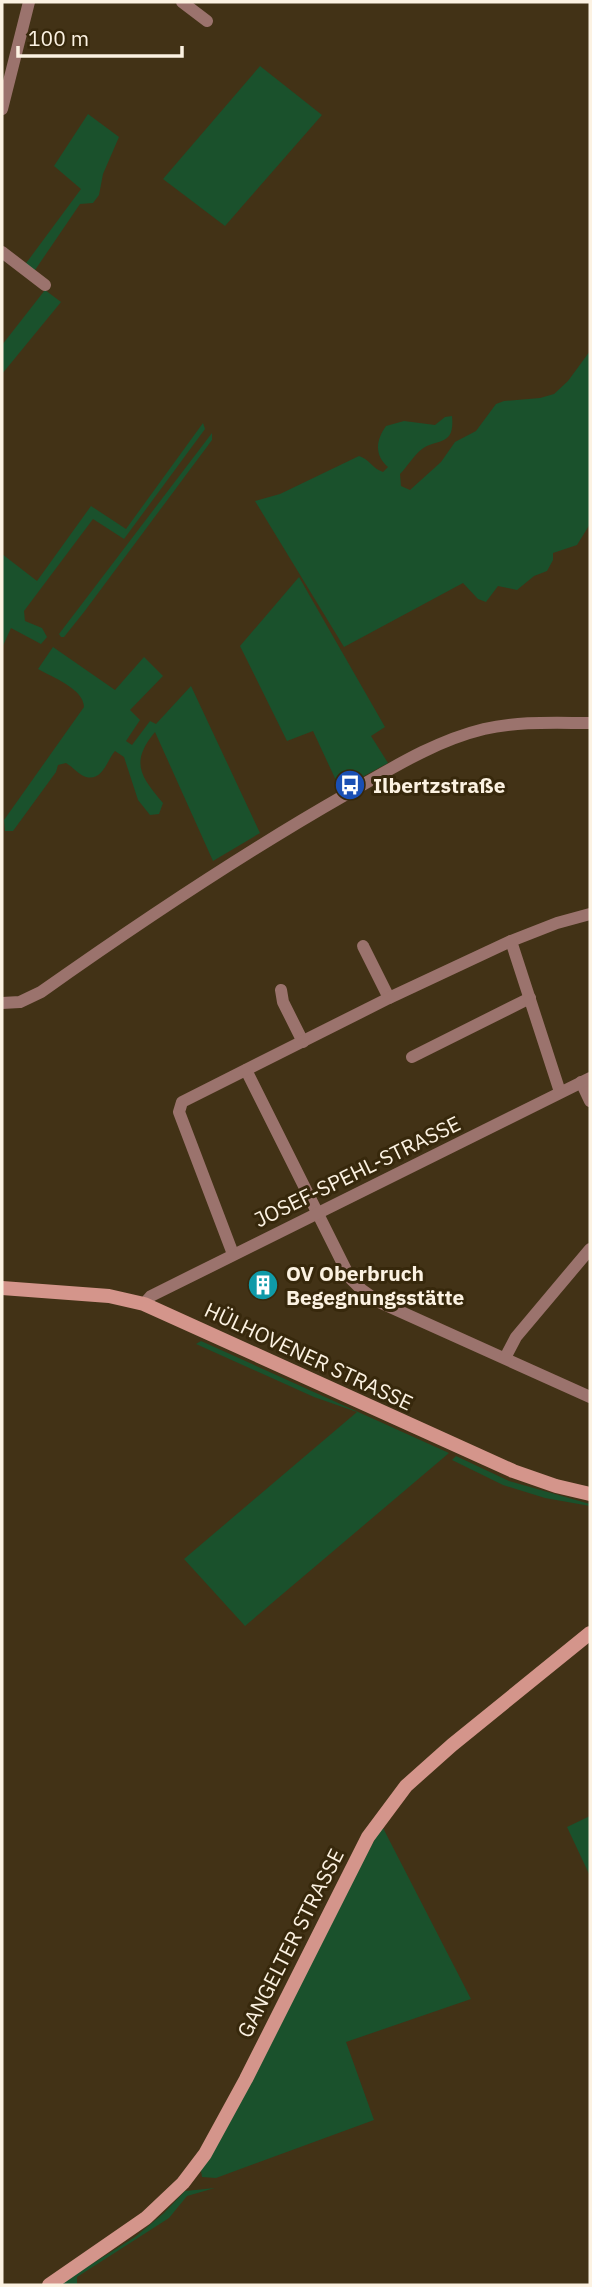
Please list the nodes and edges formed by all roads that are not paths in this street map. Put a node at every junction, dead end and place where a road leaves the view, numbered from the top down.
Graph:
1 (29, 2) edge
2 (182, 2) edge
3 (207, 21) dead end
4 (2, 109) edge
5 (2, 252) edge
6 (45, 285) dead end
7 (590, 723) edge
8 (590, 914) edge
9 (511, 941) junction
10 (363, 946) dead end
11 (281, 990) dead end
12 (389, 998) junction
13 (530, 998) junction
14 (2, 1003) edge
15 (303, 1042) junction
16 (412, 1058) dead end
17 (246, 1070) junction
18 (586, 1080) edge
19 (560, 1092) junction
20 (590, 1101) edge
21 (317, 1213) junction
22 (590, 1248) edge
23 (233, 1254) junction
24 (2, 1288) edge
25 (144, 1304) junction
26 (505, 1358) junction
27 (590, 1397) edge
28 (590, 1494) edge
29 (590, 1633) edge
30 (49, 2285) edge

1 - 4 street
2 - 3 street
5 - 6 street
7 - 14 street
8 - 9 street
9 - 12 street
9 - 13 street
10 - 12 street
11 - 15 street
12 - 15 street
13 - 16 street
13 - 19 street
15 - 17 street
17 - 21 street
17 - 23 street
18 - 19 street, JOSEF-SPEHL-STRASSE
18 - 20 street
19 - 21 street, JOSEF-SPEHL-STRASSE
21 - 23 street, JOSEF-SPEHL-STRASSE
21 - 26 street
22 - 26 street
23 - 25 street, JOSEF-SPEHL-STRASSE
24 - 25 main road, HÜLHOVENER STRASSE
25 - 28 main road, HÜLHOVENER STRASSE
26 - 27 street
29 - 30 main road, GANGELTER STRASSE

